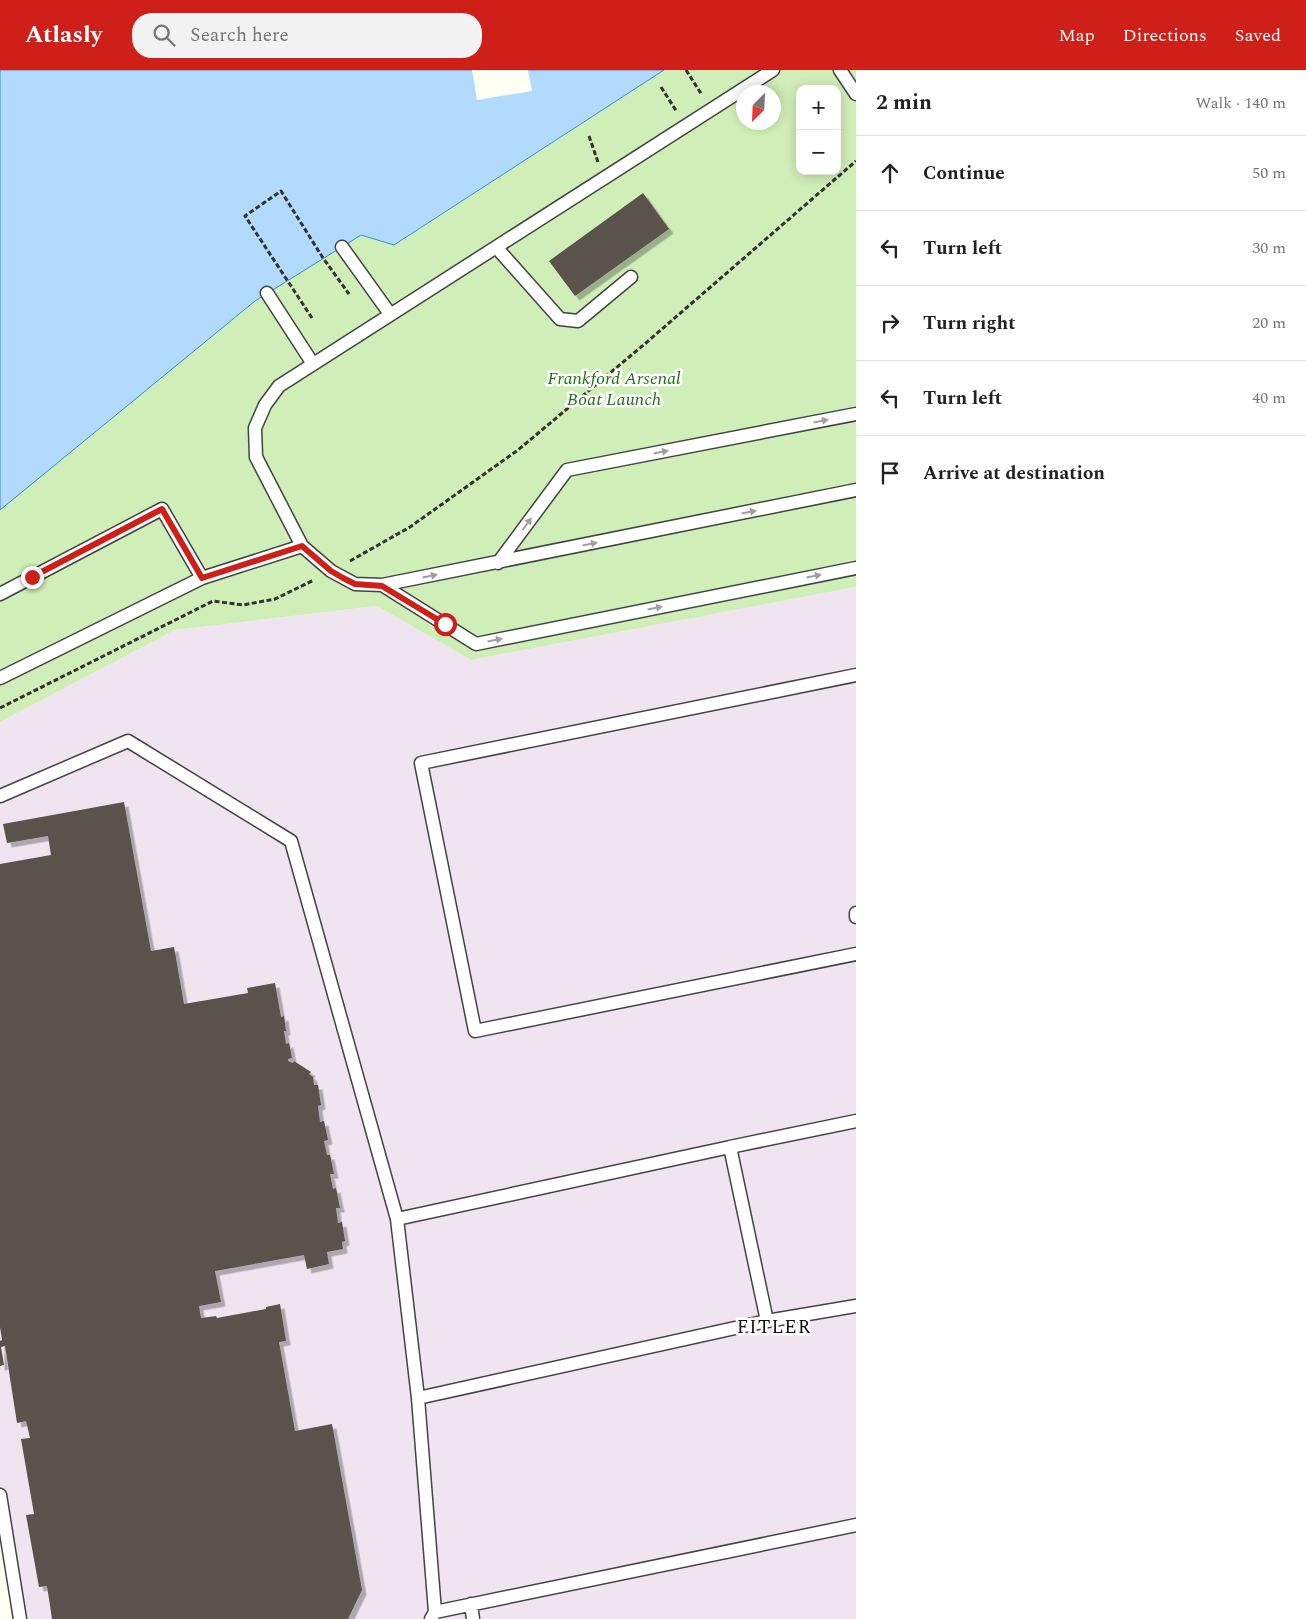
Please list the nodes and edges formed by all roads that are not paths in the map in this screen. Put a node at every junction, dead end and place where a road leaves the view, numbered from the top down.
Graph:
1 (773, 70) edge
2 (840, 70) edge
3 (856, 94) edge
4 (342, 246) dead end
5 (496, 247) junction
6 (631, 278) dead end
7 (267, 293) dead end
8 (390, 314) junction
9 (313, 364) junction
10 (856, 414) edge
11 (856, 490) edge
12 (302, 546) junction
13 (498, 563) junction
14 (856, 568) edge
15 (202, 578) junction
16 (382, 586) junction
17 (0, 594) edge
18 (856, 675) edge
19 (0, 678) edge
20 (0, 796) edge
21 (856, 954) edge
22 (856, 1121) edge
23 (730, 1147) junction
24 (397, 1219) junction
25 (856, 1306) edge
26 (767, 1321) junction
27 (418, 1398) junction
28 (0, 1495) edge
29 (856, 1525) edge
30 (471, 1604) junction
31 (433, 1616) edge
32 (20, 1619) edge
33 (473, 1619) edge

1 - 5 lane
2 - 3 lane
4 - 8 lane
5 - 6 lane
5 - 8 lane
7 - 9 lane
8 - 9 lane
9 - 12 lane
13 -> 10 lane
13 -> 11 lane
12 - 15 lane
12 - 16 lane
16 -> 13 lane
16 -> 14 lane
15 - 17 lane
15 - 19 lane
18 - 21 lane
20 - 24 lane
22 - 23 lane
23 - 24 lane
23 - 26 lane
24 - 27 lane
25 - 26 lane
26 - 27 lane
27 - 31 lane
28 - 32 lane
29 - 30 lane
30 - 31 lane
30 - 33 lane

